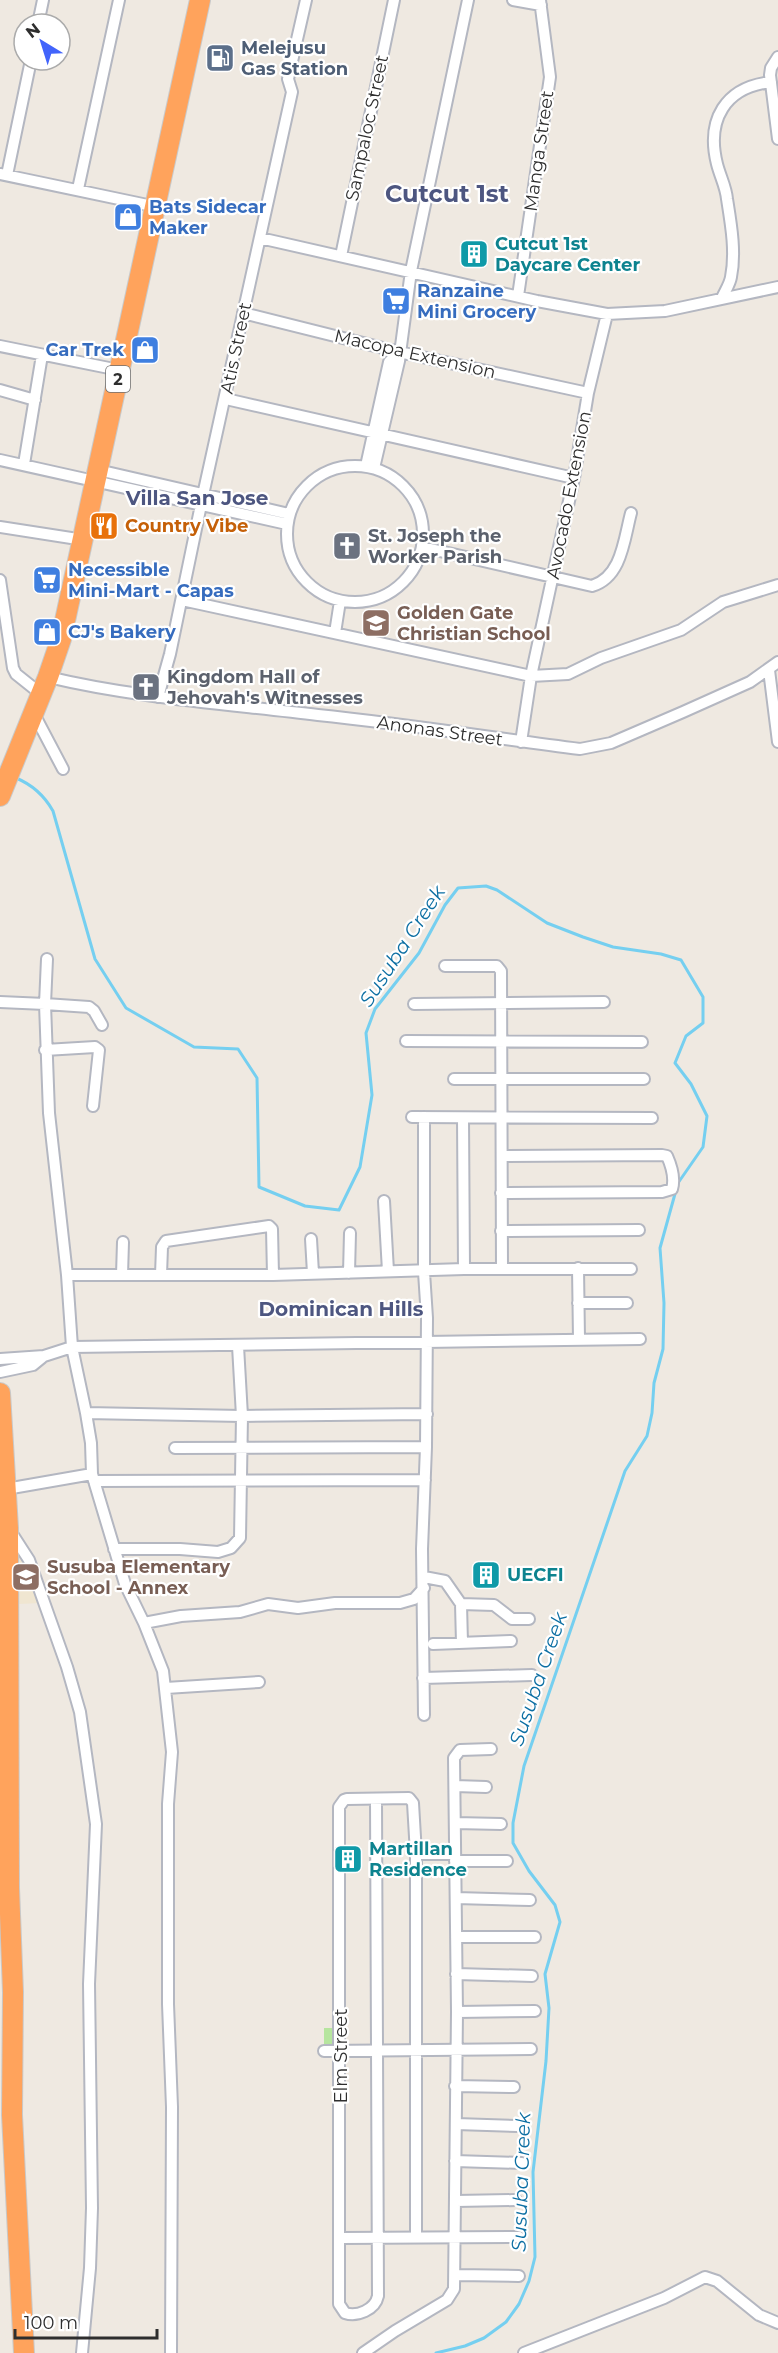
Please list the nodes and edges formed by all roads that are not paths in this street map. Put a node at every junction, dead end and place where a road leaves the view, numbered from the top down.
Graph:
1 (118, 0) edge
2 (200, 0) edge
3 (306, 0) edge
4 (394, 0) edge
5 (468, 0) edge
6 (513, 0) edge
7 (540, 3) edge
8 (778, 57) edge
9 (28, 72) edge
10 (771, 82) junction
11 (778, 139) edge
12 (3, 174) edge
13 (78, 189) junction
14 (157, 207) junction
15 (260, 238) junction
16 (341, 256) junction
17 (411, 271) junction
18 (731, 278) junction
19 (778, 287) edge
20 (738, 295) junction
21 (518, 296) junction
22 (722, 298) junction
23 (243, 313) junction
24 (607, 314) junction
25 (0, 346) edge
26 (399, 352) junction
27 (42, 355) junction
28 (119, 370) junction
29 (0, 390) edge
30 (588, 393) junction
31 (226, 399) junction
32 (34, 400) junction
33 (378, 432) junction
34 (0, 460) edge
35 (24, 464) junction
36 (370, 467) junction
37 (97, 476) junction
38 (574, 478) junction
39 (202, 499) junction
40 (631, 513) dead end
41 (288, 519) junction
42 (0, 527) edge
43 (84, 540) junction
44 (422, 547) junction
45 (554, 576) junction
46 (0, 580) edge
47 (778, 585) edge
48 (182, 600) junction
49 (340, 601) junction
50 (335, 633) junction
51 (778, 662) edge
52 (769, 670) junction
53 (531, 676) junction
54 (41, 694) junction
55 (159, 697) junction
56 (521, 742) junction
57 (778, 742) edge
58 (63, 768) dead end
59 (0, 796) edge
60 (47, 959) dead end
61 (446, 966) dead end
62 (0, 1002) edge
63 (500, 1002) junction
64 (604, 1002) dead end
65 (414, 1004) dead end
66 (45, 1005) junction
67 (102, 1025) dead end
68 (500, 1040) junction
69 (406, 1041) dead end
70 (642, 1042) dead end
71 (45, 1050) junction
72 (501, 1078) junction
73 (454, 1079) dead end
74 (644, 1079) dead end
75 (93, 1106) dead end
76 (502, 1116) junction
77 (424, 1117) junction
78 (412, 1118) dead end
79 (463, 1118) junction
80 (652, 1118) dead end
81 (502, 1156) junction
82 (501, 1193) junction
83 (384, 1201) dead end
84 (639, 1230) dead end
85 (501, 1231) junction
86 (350, 1233) dead end
87 (311, 1239) dead end
88 (123, 1242) dead end
89 (578, 1268) junction
90 (464, 1269) junction
91 (502, 1269) junction
92 (631, 1269) dead end
93 (388, 1271) junction
94 (424, 1272) junction
95 (312, 1273) junction
96 (350, 1273) junction
97 (67, 1275) junction
98 (122, 1275) junction
99 (161, 1275) junction
100 (273, 1275) junction
101 (578, 1303) junction
102 (627, 1303) dead end
103 (579, 1339) junction
104 (640, 1339) dead end
105 (426, 1342) junction
106 (238, 1346) junction
107 (72, 1347) junction
108 (44, 1356) junction
109 (0, 1359) edge
110 (0, 1372) edge
111 (0, 1393) edge
112 (86, 1413) junction
113 (427, 1414) junction
114 (242, 1416) junction
115 (426, 1447) junction
116 (176, 1448) dead end
117 (241, 1448) junction
118 (93, 1478) junction
119 (425, 1480) junction
120 (241, 1482) junction
121 (6, 1489) junction
122 (8, 1528) junction
123 (114, 1549) junction
124 (424, 1583) junction
125 (461, 1604) junction
126 (529, 1619) dead end
127 (144, 1623) junction
128 (511, 1641) dead end
129 (462, 1642) junction
130 (433, 1644) dead end
131 (532, 1675) dead end
132 (423, 1678) junction
133 (259, 1682) dead end
134 (166, 1688) junction
135 (424, 1715) dead end
136 (490, 1749) dead end
137 (455, 1786) junction
138 (486, 1787) dead end
139 (376, 1798) junction
140 (455, 1823) junction
141 (501, 1824) dead end
142 (416, 1854) junction
143 (455, 1857) junction
144 (507, 1862) dead end
145 (456, 1898) junction
146 (530, 1900) dead end
147 (456, 1937) junction
148 (535, 1937) dead end
149 (456, 1974) junction
150 (532, 1976) dead end
151 (7, 1992) edge
152 (535, 2011) dead end
153 (457, 2012) junction
154 (456, 2048) junction
155 (414, 2049) junction
156 (531, 2049) dead end
157 (377, 2050) junction
158 (324, 2051) dead end
159 (341, 2051) junction
160 (455, 2086) junction
161 (514, 2087) dead end
162 (6, 2114) edge
163 (456, 2124) junction
164 (518, 2126) dead end
165 (455, 2161) junction
166 (522, 2163) dead end
167 (516, 2200) dead end
168 (456, 2201) junction
169 (378, 2237) junction
170 (519, 2237) dead end
171 (341, 2238) junction
172 (416, 2238) junction
173 (455, 2238) junction
174 (456, 2275) junction
175 (519, 2276) dead end
176 (778, 2323) edge
177 (377, 2349) edge
178 (24, 2353) edge
179 (82, 2353) edge
180 (171, 2353) edge
181 (363, 2353) edge
182 (524, 2353) edge

1 - 13 street
2 - 14 highway, 2
3 - 15 street, Atis Street
4 - 16 street, Sampaloc Street
5 - 17 street
6 - 7 street
7 - 21 street, Manga Street
8 - 10 street
9 - 12 street
10 - 11 street
10 - 18 street
12 - 13 street
13 - 14 street
14 - 28 highway, 2
15 - 16 street
15 - 23 street, Atis Street
16 - 17 street
17 - 21 street
17 - 26 street
18 - 20 street
18 - 22 street
19 - 20 street
20 - 22 street
21 - 24 street
22 - 24 street
23 - 26 street, Macopa Extension
23 - 31 street, Atis Street
24 - 30 street, Avocado Extension
25 - 27 street
26 - 30 street, Macopa Extension
26 - 33 street
27 - 28 street
27 - 32 street
28 - 37 highway, 2
29 - 32 street
30 - 38 street, Avocado Extension
31 - 33 street
31 - 39 street, Atis Street
32 - 35 street
33 - 36 street
33 - 38 street
34 - 35 street
35 - 37 street
36 - 41 street
36 - 44 street
37 - 39 street
37 - 43 highway, 2
38 - 45 street, Avocado Extension
39 - 41 street
39 - 48 street, Atis Street
40 - 45 street
41 - 49 street
42 - 43 street
43 - 54 highway, 2
44 - 45 street
44 - 49 street
45 - 53 street, Avocado Extension
46 - 54 street
47 - 53 street
48 - 50 street
48 - 55 street, Atis Street
49 - 50 street
50 - 53 street
51 - 52 street, Anonas Street
52 - 56 street, Anonas Street
52 - 57 street
53 - 56 street, Avocado Extension
54 - 55 street, Anonas Street
54 - 58 street
54 - 59 highway, 2
55 - 56 street, Anonas Street
60 - 66 street
61 - 63 street
62 - 66 street
63 - 64 street
63 - 65 street
63 - 68 street
66 - 67 street
66 - 71 street
68 - 69 street
68 - 70 street
68 - 72 street
71 - 75 street
71 - 97 street
72 - 73 street
72 - 74 street
72 - 76 street
76 - 79 street
76 - 80 street
76 - 81 street
77 - 78 street
77 - 79 street
77 - 94 street
79 - 90 street
81 - 82 street
81 - 82 street
82 - 85 street
83 - 93 street
84 - 85 street
85 - 91 street
86 - 96 street
87 - 95 street
88 - 98 street
89 - 91 street
89 - 92 street
89 - 101 street
90 - 91 street
90 - 94 street
93 - 94 street
93 - 96 street
94 - 105 street
95 - 96 street
95 - 100 street
97 - 98 street
97 - 107 street
98 - 99 street
99 - 100 street
99 - 100 street
101 - 102 street
101 - 103 street
103 - 104 street
103 - 105 street
105 - 106 street
105 - 113 street
106 - 107 street
106 - 114 street
107 - 108 street
107 - 112 street
108 - 109 street
108 - 110 street
111 - 121 highway
112 - 114 street
112 - 118 street
113 - 114 street
113 - 115 street
114 - 117 street
115 - 117 street
115 - 119 street
116 - 117 street
117 - 120 street
118 - 120 street
118 - 121 street
118 - 123 street
119 - 120 street
119 - 124 street
120 - 123 street
121 - 122 highway
122 - 151 highway
122 - 179 street
123 - 127 street
124 - 125 street
124 - 127 street
124 - 132 street
125 - 126 street
125 - 129 street
127 - 134 street
128 - 129 street
129 - 130 street
131 - 132 street
132 - 135 street
133 - 134 street
134 - 180 street
136 - 137 street
137 - 138 street
137 - 140 street
139 - 142 street
139 - 157 street
139 - 159 street, Elm Street
140 - 141 street
140 - 143 street
142 - 143 street
142 - 155 street
143 - 144 street
143 - 145 street
145 - 146 street
145 - 147 street
147 - 148 street
147 - 149 street
149 - 150 street
149 - 153 street
151 - 162 highway
152 - 153 street
153 - 154 street
154 - 155 street
154 - 156 street
154 - 160 street
155 - 157 street
155 - 172 street
157 - 159 street
157 - 169 street
158 - 159 street
159 - 171 street, Elm Street
160 - 161 street
160 - 163 street
162 - 178 highway
163 - 164 street
163 - 165 street
165 - 166 street
165 - 168 street
167 - 168 street
168 - 173 street
169 - 171 street
169 - 171 street, Elm Street
169 - 172 street
170 - 173 street
172 - 173 street
173 - 174 street
174 - 175 street
174 - 177 street
176 - 182 street
177 - 181 street

